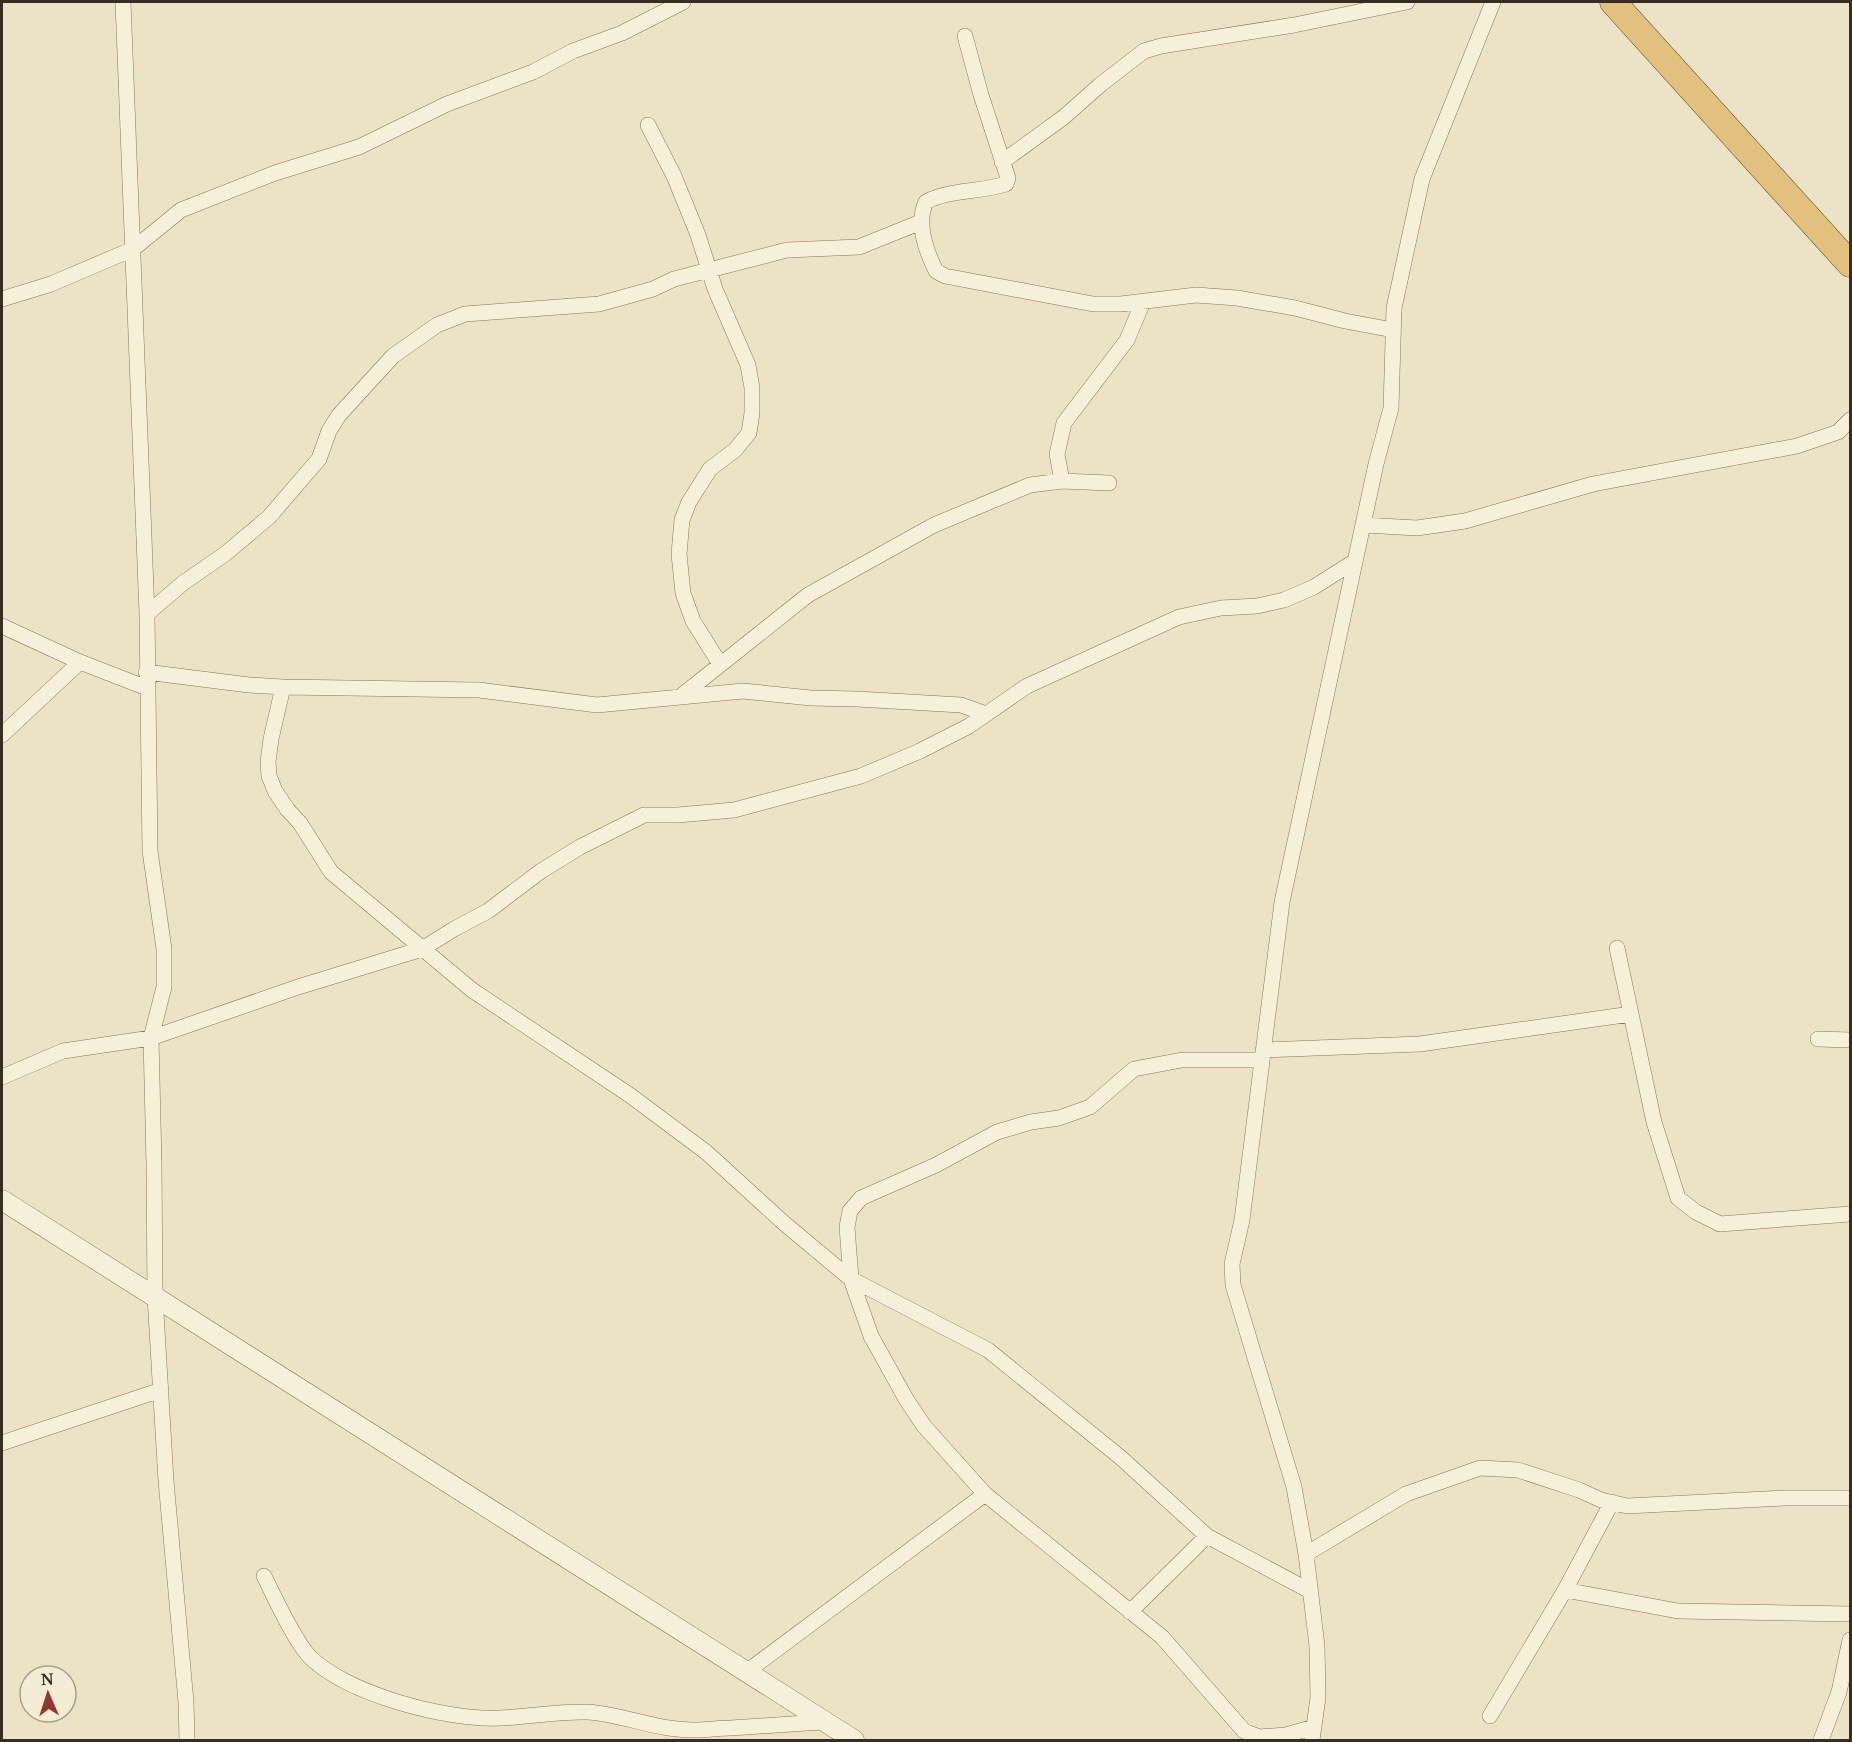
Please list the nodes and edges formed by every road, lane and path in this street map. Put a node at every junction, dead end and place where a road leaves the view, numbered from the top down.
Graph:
1 (123, 2) edge
2 (683, 2) edge
3 (1407, 2) edge
4 (1493, 2) edge
5 (1613, 2) edge
6 (965, 36) dead end
7 (648, 125) dead end
8 (1002, 162) junction
9 (921, 222) junction
10 (133, 249) junction
11 (1851, 264) edge
12 (709, 270) junction
13 (2, 299) edge
14 (1143, 302) junction
15 (1393, 330) junction
16 (1851, 420) edge
17 (1062, 481) junction
18 (1109, 483) dead end
19 (1363, 525) junction
20 (1355, 561) junction
21 (147, 614) junction
22 (2, 626) edge
23 (80, 662) junction
24 (720, 664) junction
25 (146, 672) junction
26 (283, 687) junction
27 (147, 688) junction
28 (681, 696) junction
29 (986, 714) junction
30 (2, 735) edge
31 (1617, 948) dead end
32 (422, 949) junction
33 (1631, 1014) junction
34 (150, 1038) junction
35 (1818, 1039) dead end
36 (1851, 1040) edge
37 (1262, 1055) junction
38 (2, 1077) edge
39 (2, 1200) edge
40 (1851, 1214) edge
41 (851, 1279) junction
42 (155, 1296) junction
43 (161, 1390) junction
44 (2, 1443) edge
45 (985, 1494) junction
46 (1851, 1497) edge
47 (1612, 1502) junction
48 (1207, 1536) junction
49 (1305, 1554) junction
50 (264, 1576) dead end
51 (1565, 1590) junction
52 (1310, 1591) junction
53 (1130, 1612) junction
54 (1851, 1614) edge
55 (1851, 1640) edge
56 (745, 1672) junction
57 (1490, 1716) dead end
58 (822, 1722) junction
59 (1313, 1734) edge
60 (187, 1740) edge
61 (854, 1740) edge
62 (1821, 1740) edge

1 - 10 street
2 - 10 street
3 - 8 street
4 - 15 street
5 - 11 highway
6 - 8 street
7 - 12 street
8 - 9 street
9 - 12 street
9 - 14 street
10 - 13 street
10 - 21 street
12 - 21 street
12 - 24 street
14 - 15 street
14 - 17 street
15 - 19 street
16 - 19 street
17 - 18 street
17 - 24 street
19 - 20 street
20 - 29 street
20 - 37 street
21 - 25 street
22 - 23 street
23 - 27 street
23 - 30 street
24 - 28 street
25 - 26 street
25 - 27 street
26 - 28 street
26 - 32 street
27 - 34 street
28 - 29 street
29 - 32 street
31 - 33 street
32 - 34 street
32 - 41 street
33 - 37 street
33 - 40 street
34 - 38 street
34 - 42 street
35 - 36 street
37 - 41 street
37 - 49 street
39 - 42 street
41 - 45 street
41 - 48 street
42 - 43 street
42 - 56 street
43 - 44 street
43 - 60 street
45 - 53 street
45 - 56 street
46 - 47 street
47 - 49 street
47 - 51 street
48 - 52 street
48 - 53 street
49 - 52 street
50 - 58 street
51 - 54 street
51 - 57 street
52 - 59 street
53 - 59 street
55 - 62 street
56 - 58 street
58 - 61 street

